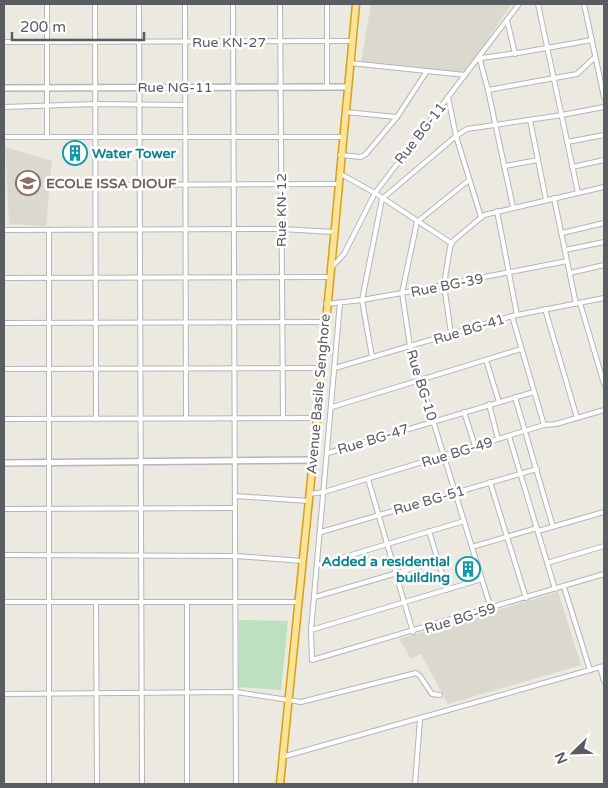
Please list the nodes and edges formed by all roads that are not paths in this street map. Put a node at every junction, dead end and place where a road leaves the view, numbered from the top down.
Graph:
1 (47, 4) edge
2 (94, 4) edge
3 (139, 4) edge
4 (185, 4) edge
5 (232, 4) edge
6 (280, 4) edge
7 (327, 4) edge
8 (356, 4) edge
9 (519, 4) edge
10 (538, 4) edge
11 (584, 4) edge
12 (507, 20) junction
13 (592, 40) junction
14 (327, 41) junction
15 (351, 41) junction
16 (4, 42) edge
17 (48, 42) junction
18 (95, 42) junction
19 (139, 42) junction
20 (185, 42) junction
21 (232, 42) junction
22 (280, 42) junction
23 (548, 47) junction
24 (515, 54) junction
25 (480, 57) junction
26 (595, 57) junction
27 (350, 63) junction
28 (427, 71) junction
29 (465, 75) junction
30 (555, 79) junction
31 (95, 87) junction
32 (139, 87) junction
33 (185, 87) junction
34 (233, 87) junction
35 (280, 87) junction
36 (327, 87) junction
37 (347, 87) junction
38 (4, 88) edge
39 (48, 88) junction
40 (488, 90) junction
41 (448, 97) junction
42 (604, 97) edge
43 (95, 104) junction
44 (138, 105) junction
45 (185, 105) junction
46 (47, 106) junction
47 (4, 107) edge
48 (604, 107) edge
49 (345, 112) junction
50 (562, 115) junction
51 (398, 117) junction
52 (530, 120) junction
53 (496, 124) junction
54 (604, 134) edge
55 (456, 136) junction
56 (4, 137) edge
57 (47, 137) junction
58 (95, 137) junction
59 (139, 137) junction
60 (185, 137) junction
61 (233, 137) junction
62 (280, 137) junction
63 (342, 137) junction
64 (567, 142) junction
65 (340, 155) junction
66 (538, 160) junction
67 (604, 160) edge
68 (505, 166) junction
69 (572, 167) junction
70 (339, 173) junction
71 (469, 180) junction
72 (234, 184) junction
73 (281, 184) junction
74 (338, 184) junction
75 (95, 185) junction
76 (140, 185) junction
77 (185, 185) junction
78 (604, 187) edge
79 (375, 193) junction
80 (578, 193) junction
81 (554, 198) junction
82 (382, 199) junction
83 (546, 200) junction
84 (514, 207) junction
85 (497, 211) junction
86 (480, 217) junction
87 (417, 222) junction
88 (604, 223) edge
89 (185, 229) junction
90 (234, 229) junction
91 (281, 229) junction
92 (604, 229) edge
93 (4, 230) edge
94 (49, 230) junction
95 (95, 230) junction
96 (140, 230) junction
97 (334, 232) junction
98 (562, 233) junction
99 (604, 242) edge
100 (451, 243) junction
101 (565, 250) junction
102 (567, 261) junction
103 (604, 265) edge
104 (330, 268) junction
105 (508, 272) junction
106 (570, 273) junction
107 (234, 276) junction
108 (282, 276) junction
109 (49, 277) junction
110 (95, 277) junction
111 (140, 277) junction
112 (185, 277) junction
113 (329, 277) junction
114 (4, 278) edge
115 (444, 285) junction
116 (402, 294) junction
117 (604, 298) edge
118 (362, 300) junction
119 (578, 303) junction
120 (326, 304) junction
121 (340, 304) junction
122 (545, 310) junction
123 (517, 315) junction
124 (512, 316) junction
125 (140, 322) junction
126 (186, 322) junction
127 (234, 322) junction
128 (282, 322) junction
129 (325, 322) junction
130 (4, 323) edge
131 (49, 323) junction
132 (95, 323) junction
133 (451, 334) junction
134 (410, 346) junction
135 (522, 349) junction
136 (372, 357) junction
137 (486, 360) junction
138 (186, 368) junction
139 (234, 368) junction
140 (282, 368) junction
141 (321, 368) junction
142 (335, 368) junction
143 (4, 369) edge
144 (49, 369) junction
145 (96, 369) junction
146 (140, 369) junction
147 (603, 371) edge
148 (421, 380) junction
149 (604, 384) edge
150 (534, 392) junction
151 (515, 397) junction
152 (499, 402) junction
153 (489, 404) junction
154 (332, 407) junction
155 (604, 410) edge
156 (464, 412) junction
157 (283, 417) junction
158 (140, 418) junction
159 (186, 418) junction
160 (234, 418) junction
161 (317, 418) junction
162 (577, 418) junction
163 (4, 419) edge
164 (49, 419) junction
165 (96, 419) junction
166 (433, 421) junction
167 (544, 426) junction
168 (526, 431) junction
169 (509, 436) junction
170 (498, 439) junction
171 (475, 446) junction
172 (328, 453) junction
173 (444, 456) junction
174 (234, 460) junction
175 (313, 460) junction
176 (140, 461) junction
177 (4, 462) edge
178 (49, 462) junction
179 (537, 469) junction
180 (521, 473) junction
181 (368, 479) junction
182 (490, 482) junction
183 (324, 492) junction
184 (455, 492) junction
185 (235, 496) junction
186 (309, 498) junction
187 (141, 508) junction
188 (235, 508) junction
189 (4, 509) edge
190 (49, 509) junction
191 (604, 512) edge
192 (379, 515) junction
193 (464, 521) junction
194 (553, 527) junction
195 (538, 530) junction
196 (429, 531) junction
197 (321, 532) junction
198 (507, 537) junction
199 (388, 544) junction
200 (604, 546) edge
201 (472, 547) junction
202 (4, 555) edge
203 (140, 555) junction
204 (50, 556) junction
205 (236, 556) junction
206 (302, 561) junction
207 (438, 561) junction
208 (548, 563) junction
209 (318, 565) junction
210 (396, 573) junction
211 (604, 574) edge
212 (482, 579) junction
213 (564, 587) junction
214 (555, 589) junction
215 (447, 590) junction
216 (314, 597) junction
217 (526, 598) junction
218 (235, 601) junction
219 (4, 602) edge
220 (49, 602) junction
221 (96, 602) junction
222 (141, 602) junction
223 (298, 602) junction
224 (405, 602) junction
225 (187, 603) junction
226 (491, 609) junction
227 (312, 630) junction
228 (414, 632) junction
229 (602, 667) edge
230 (590, 670) junction
231 (604, 681) edge
232 (236, 692) junction
233 (49, 693) junction
234 (96, 693) junction
235 (142, 693) junction
236 (187, 693) junction
237 (4, 694) edge
238 (440, 695) dead end
239 (288, 701) junction
240 (420, 719) junction
241 (282, 757) junction
242 (49, 784) edge
243 (97, 784) edge
244 (142, 784) edge
245 (187, 784) edge
246 (236, 784) edge
247 (280, 784) edge
248 (415, 784) edge

1 - 17 street
2 - 18 street
3 - 19 street
4 - 20 street
5 - 21 street
6 - 22 street, Rue KN-12
7 - 14 street
8 - 15 highway, Avenue Basile Senghore
9 - 12 street, Rue BG-11
10 - 23 street
11 - 13 street
12 - 24 street
12 - 25 street, Rue BG-11
13 - 23 street
13 - 26 street
14 - 15 street, Rue KN-27
14 - 22 street, Rue KN-27
14 - 36 street
15 - 27 highway, Avenue Basile Senghore
16 - 17 street, Rue KN-27
17 - 18 street, Rue KN-27
17 - 39 street
18 - 19 street, Rue KN-27
18 - 31 street
19 - 20 street, Rue KN-27
19 - 32 street
20 - 21 street, Rue KN-27
20 - 33 street
21 - 22 street, Rue KN-27
21 - 34 street
22 - 35 street, Rue KN-12
23 - 24 street
23 - 30 street
24 - 25 street
25 - 29 street, Rue BG-11
25 - 40 street
26 - 30 street
26 - 42 street
27 - 28 street
27 - 37 highway, Avenue Basile Senghore
28 - 29 street
28 - 51 street
29 - 41 street, Rue BG-11
30 - 40 street
30 - 50 street
31 - 32 street, Rue NG-11
31 - 39 street, Rue NG-11
31 - 43 street
32 - 33 street, Rue NG-11
32 - 44 street
33 - 34 street, Rue NG-11
33 - 45 street
34 - 35 street, Rue NG-11
34 - 61 street
35 - 36 street, Rue NG-11
35 - 62 street, Rue KN-12
36 - 37 street, Rue NG-11
37 - 49 highway, Avenue Basile Senghore
38 - 39 street, Rue NG-11
39 - 46 street
40 - 53 street
41 - 55 street
41 - 79 street, Rue BG-11
43 - 44 street
43 - 46 street
43 - 58 street
44 - 45 street
44 - 59 street
45 - 60 street
46 - 47 street
46 - 57 street
48 - 50 street
49 - 51 street
49 - 63 highway, Avenue Basile Senghore
50 - 52 street
50 - 64 street
51 - 65 street
52 - 53 street
52 - 66 street
53 - 55 street
53 - 68 street
54 - 64 street
55 - 71 street
55 - 82 street
56 - 57 street
57 - 58 street
58 - 59 street
58 - 75 street
59 - 60 street
59 - 76 street
60 - 61 street
60 - 77 street
61 - 62 street
61 - 72 street
62 - 63 street
62 - 73 street, Rue KN-12
63 - 65 highway, Avenue Basile Senghore
64 - 69 street
65 - 70 highway, Avenue Basile Senghore
66 - 68 street
66 - 83 street
67 - 69 street
68 - 84 street
69 - 80 street
70 - 74 highway, Avenue Basile Senghore
70 - 79 street
71 - 86 street
71 - 87 street
72 - 73 street
72 - 77 street
72 - 90 street
73 - 74 street
73 - 91 street, Rue KN-12
74 - 97 highway, Avenue Basile Senghore
75 - 76 street
75 - 95 street
76 - 77 street
76 - 96 street
77 - 89 street
78 - 80 street
79 - 82 street
79 - 104 street, Rue BG-11
80 - 81 street
81 - 83 street
81 - 98 street
82 - 87 street
82 - 118 street
83 - 84 street
84 - 85 street
85 - 86 street
85 - 105 street
86 - 100 street
87 - 100 street
87 - 116 street, Rue BG-10
88 - 92 street
88 - 98 street
89 - 90 street
89 - 96 street
89 - 112 street
90 - 91 street
90 - 107 street
91 - 97 street
91 - 108 street, Rue KN-12
93 - 94 street
94 - 95 street
94 - 109 street
95 - 96 street
95 - 110 street
96 - 111 street
97 - 104 highway, Avenue Basile Senghore
98 - 101 street
99 - 101 street
100 - 115 street
101 - 102 street
102 - 105 street, Rue BG-39
102 - 106 street
103 - 106 street
104 - 113 highway, Avenue Basile Senghore
105 - 115 street, Rue BG-39
105 - 123 street
106 - 119 street
107 - 108 street
107 - 112 street
107 - 127 street
108 - 113 street
108 - 128 street, Rue KN-12
109 - 110 street
109 - 114 street
109 - 131 street
110 - 111 street
110 - 132 street
111 - 112 street
111 - 125 street
112 - 126 street
113 - 120 highway, Avenue Basile Senghore
115 - 116 street, Rue BG-39
115 - 133 street
116 - 118 street, Rue BG-39
116 - 134 street, Rue BG-10
117 - 119 street, Rue BG-41
118 - 121 street, Rue BG-39
118 - 136 street
119 - 122 street, Rue BG-41
119 - 147 street
120 - 121 street, Rue BG-39
120 - 129 highway, Avenue Basile Senghore
121 - 142 street
122 - 123 street, Rue BG-41
122 - 162 street
123 - 124 street, Rue BG-41
124 - 133 street, Rue BG-41
124 - 135 street
125 - 126 street
125 - 132 street
125 - 146 street
126 - 127 street
126 - 138 street
127 - 128 street
127 - 139 street
128 - 129 street
128 - 140 street, Rue KN-12
129 - 141 highway, Avenue Basile Senghore
130 - 131 street
131 - 132 street
131 - 144 street
132 - 145 street
133 - 134 street, Rue BG-41
134 - 136 street, Rue BG-41
134 - 148 street, Rue BG-10
135 - 137 street
135 - 150 street
136 - 142 street, Rue BG-41
137 - 148 street
137 - 152 street
138 - 139 street
138 - 146 street
138 - 159 street
139 - 140 street
139 - 160 street
140 - 141 street
140 - 157 street, Rue KN-12
141 - 161 highway, Avenue Basile Senghore
142 - 154 street
143 - 144 street
144 - 145 street
144 - 164 street
145 - 146 street
145 - 165 street
146 - 158 street
147 - 149 street
148 - 154 street
148 - 166 street, Rue BG-10
150 - 151 street, Rue BG-47
150 - 167 street
151 - 152 street, Rue BG-47
151 - 168 street
152 - 153 street, Rue BG-47
153 - 156 street, Rue BG-47
153 - 170 street
154 - 172 street
155 - 162 street, Rue BG-49
156 - 166 street, Rue BG-47
156 - 171 street
157 - 160 street
157 - 161 street
158 - 159 street
158 - 165 street
158 - 176 street
159 - 160 street
160 - 174 street
161 - 175 highway, Avenue Basile Senghore
162 - 167 street, Rue BG-49
163 - 164 street
164 - 165 street
164 - 178 street
166 - 172 street, Rue BG-47
166 - 173 street, Rue BG-10
167 - 168 street, Rue BG-49
168 - 169 street, Rue BG-49
168 - 179 street
169 - 170 street, Rue BG-49
169 - 180 street
170 - 171 street, Rue BG-49
171 - 173 street, Rue BG-49
172 - 183 street
173 - 181 street, Rue BG-49
173 - 184 street, Rue BG-10
174 - 175 street
174 - 176 street
174 - 185 street
175 - 186 highway, Avenue Basile Senghore
176 - 178 street
176 - 187 street
177 - 178 street
178 - 190 street
179 - 180 street, Rue BG-51
179 - 194 street
180 - 182 street, Rue BG-51
180 - 195 street
181 - 183 street, Rue BG-49
181 - 192 street
182 - 184 street, Rue BG-51
182 - 198 street
183 - 186 street, Rue BG-49
183 - 197 street
184 - 192 street, Rue BG-51
184 - 193 street, Rue BG-10
185 - 186 street, Rue BG-49
185 - 188 street
186 - 206 highway, Avenue Basile Senghore
187 - 188 street
187 - 190 street
187 - 203 street
188 - 205 street
189 - 190 street
190 - 204 street
191 - 194 street
192 - 197 street, Rue BG-51
192 - 199 street
193 - 196 street
193 - 201 street, Rue BG-10
194 - 195 street
195 - 198 street
195 - 208 street
196 - 199 street
196 - 207 street
197 - 209 street
198 - 201 street
198 - 217 street
199 - 209 street
199 - 210 street
200 - 208 street
201 - 212 street, Rue BG-10
202 - 204 street
203 - 204 street
203 - 205 street
203 - 222 street
204 - 220 street
205 - 206 street
205 - 218 street
206 - 223 highway, Avenue Basile Senghore
207 - 210 street
207 - 215 street
208 - 214 street
209 - 216 street
210 - 216 street
210 - 224 street
211 - 213 street, Rue BG-59
212 - 215 street
212 - 226 street, Rue BG-10
213 - 214 street, Rue BG-59
213 - 230 street
214 - 217 street, Rue BG-59
215 - 224 street
216 - 227 street
217 - 226 street, Rue BG-59
218 - 223 street
218 - 225 street
218 - 232 street
219 - 220 street
220 - 221 street
220 - 233 street
221 - 222 street
221 - 234 street
222 - 225 street
222 - 235 street
223 - 239 highway, Avenue Basile Senghore
224 - 227 street
224 - 228 street
225 - 236 street
226 - 228 street, Rue BG-59
227 - 228 street, Rue BG-59
229 - 230 street
229 - 231 street
230 - 240 street
232 - 236 street
232 - 239 street
232 - 246 street
233 - 234 street
233 - 237 street
233 - 242 street
234 - 235 street
234 - 243 street
235 - 236 street
235 - 244 street
236 - 245 street
238 - 239 street
239 - 241 highway, Avenue Basile Senghore
240 - 241 street
240 - 248 street
241 - 247 highway, Avenue Basile Senghore

